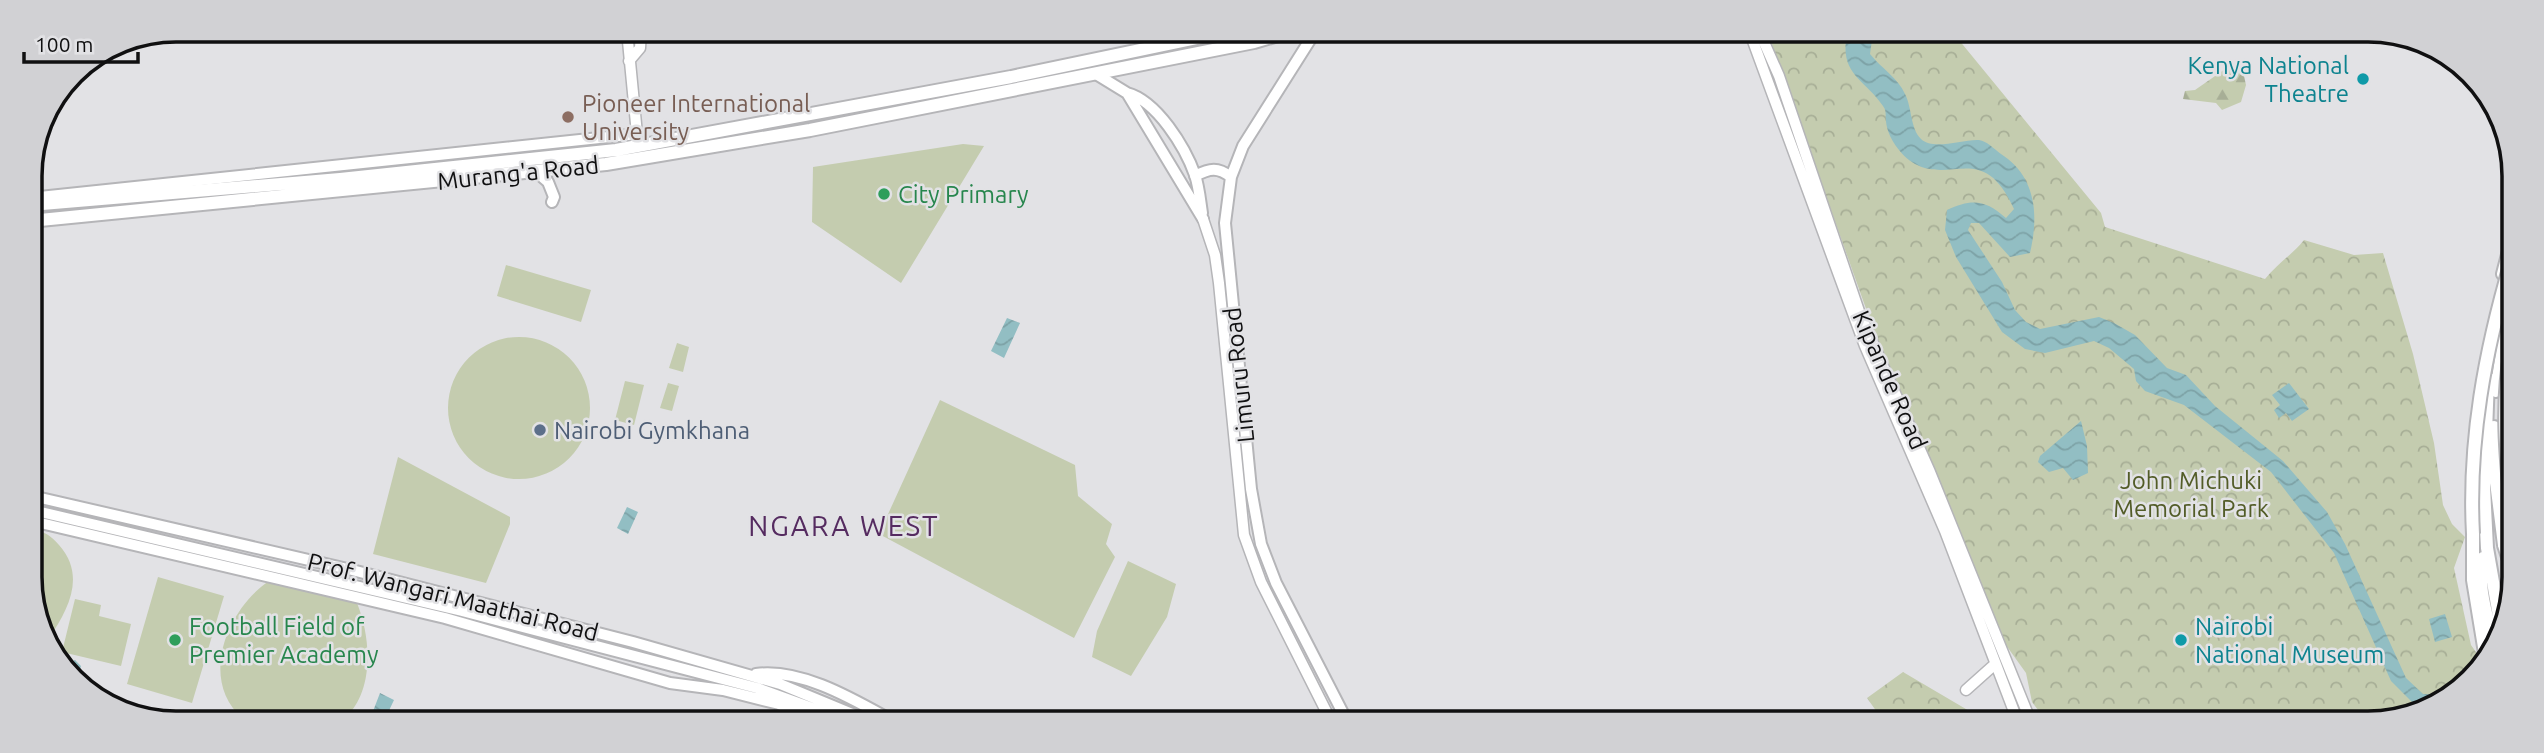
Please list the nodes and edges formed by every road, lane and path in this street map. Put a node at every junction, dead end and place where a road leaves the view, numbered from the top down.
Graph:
1 (628, 42) edge
2 (640, 42) edge
3 (1178, 42) edge
4 (1254, 42) edge
5 (1309, 42) edge
6 (1753, 42) edge
7 (1764, 42) edge
8 (629, 61) junction
9 (1096, 74) junction
10 (1127, 93) junction
11 (638, 135) joint
12 (534, 170) junction
13 (1195, 176) junction
14 (1231, 177) junction
15 (42, 197) edge
16 (552, 202) dead end
17 (42, 204) edge
18 (1203, 219) junction
19 (42, 220) edge
20 (2502, 279) edge
21 (2502, 296) edge
22 (2502, 349) edge
23 (42, 498) edge
24 (42, 512) edge
25 (2502, 522) edge
26 (42, 523) edge
27 (2487, 548) junction
28 (2498, 609) edge
29 (2491, 629) edge
30 (2484, 644) edge
31 (1994, 665) junction
32 (750, 674) junction
33 (725, 685) junction
34 (1966, 690) dead end
35 (812, 700) junction
36 (796, 711) edge
37 (830, 711) edge
38 (842, 711) edge
39 (872, 711) edge
40 (1326, 711) edge
41 (1342, 711) edge
42 (2013, 711) edge
43 (2027, 711) edge

1 - 8 main road
2 - 8 main road
3 - 17 highway, Murang'a Road
4 - 9 highway, Murang'a Road
5 - 14 main road, Limuru Road
6 - 31 main road, Kipande Road
7 - 43 main road, Kipande Road
8 - 11 main road
9 - 10 main road, Limuru Road
9 - 12 highway, Murang'a Road
10 - 13 main road
10 - 18 main road, Limuru Road
11 - 15 main road, Murang'a Road
12 - 16 main road
12 - 19 highway, Murang'a Road
13 - 14 main road
13 - 18 main road
14 - 41 main road, Limuru Road
18 - 40 main road, Limuru Road
20 - 27 highway
21 - 30 highway, bridge
22 - 25 highway, bridge
23 - 32 main road, Prof. Wangari Maathai Road
24 - 33 main road, Prof. Wangari Maathai Road
26 - 33 main road
27 - 28 highway
27 - 29 highway
31 - 34 main road
31 - 42 main road, Kipande Road
32 - 35 main road, Prof. Wangari Maathai Road
32 - 39 main road
33 - 35 main road, Prof. Wangari Maathai Road
33 - 36 main road
35 - 37 main road, Prof. Wangari Maathai Road
35 - 38 main road, Prof. Wangari Maathai Road

